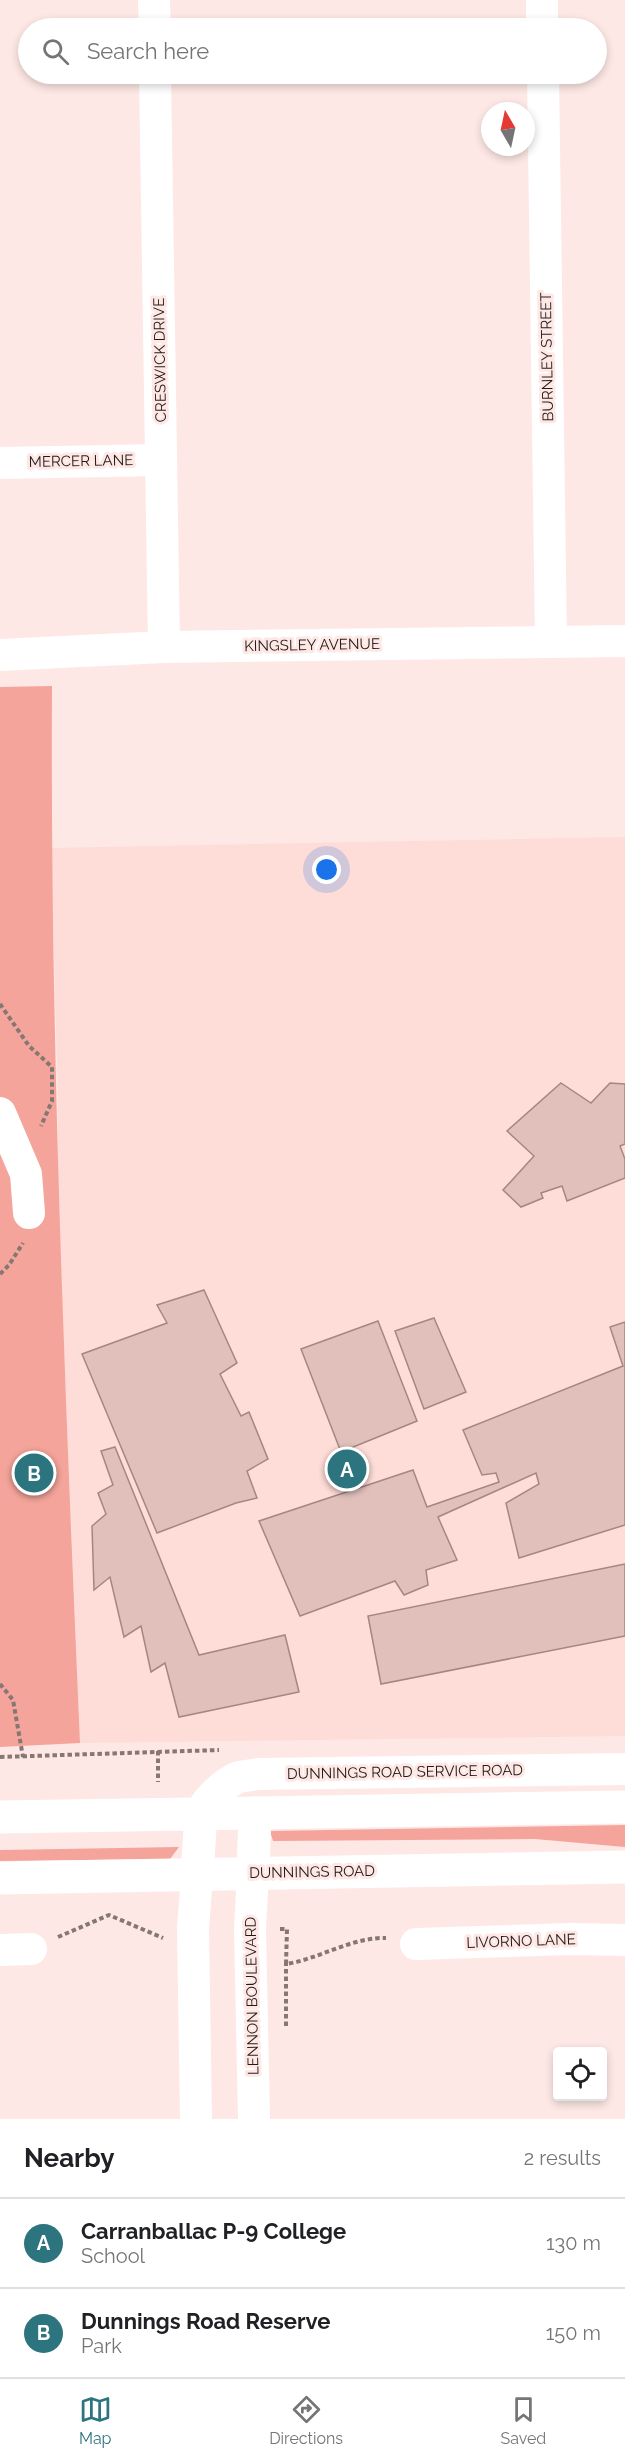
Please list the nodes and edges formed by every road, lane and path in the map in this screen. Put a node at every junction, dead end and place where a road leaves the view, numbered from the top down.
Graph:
1 (154, 0) edge
2 (542, 0) edge
3 (155, 18) edge
4 (542, 18) edge
5 (156, 84) edge
6 (543, 84) edge
7 (161, 460) junction
8 (0, 463) edge
9 (551, 641) junction
10 (625, 641) edge
11 (164, 647) junction
12 (0, 655) edge
13 (0, 1004) edge
14 (0, 1113) edge
15 (40, 1132) dead end
16 (29, 1213) joint
17 (0, 1274) edge
18 (0, 1684) edge
19 (23, 1757) dead end
20 (625, 1769) edge
21 (625, 1807) edge
22 (255, 1813) junction
23 (201, 1814) junction
24 (0, 1817) edge
25 (625, 1867) edge
26 (253, 1873) junction
27 (197, 1875) junction
28 (0, 1878) edge
29 (286, 1929) dead end
30 (161, 1939) dead end
31 (625, 1940) edge
32 (416, 1944) joint
33 (31, 1949) joint
34 (0, 1950) edge
35 (196, 2119) edge
36 (254, 2119) edge

1 - 3 street
2 - 4 street
5 - 7 street, CRESWICK DRIVE
6 - 9 street, BURNLEY STREET
7 - 8 street, MERCER LANE
7 - 11 street, CRESWICK DRIVE
9 - 10 street, KINGSLEY AVENUE
9 - 11 street, KINGSLEY AVENUE
11 - 12 street, KINGSLEY AVENUE
13 - 15 path
14 - 16 street
16 - 17 path
18 - 19 path
20 - 23 street, DUNNINGS ROAD SERVICE ROAD
21 - 22 main road
22 - 23 main road
22 - 26 main road
23 - 24 main road
23 - 27 main road
25 - 26 main road, DUNNINGS ROAD
26 - 27 main road, DUNNINGS ROAD
26 - 36 street, LENNON BOULEVARD
27 - 28 main road, DUNNINGS ROAD
27 - 35 street
29 - 32 path
30 - 33 path
31 - 32 street, LIVORNO LANE
33 - 34 street

